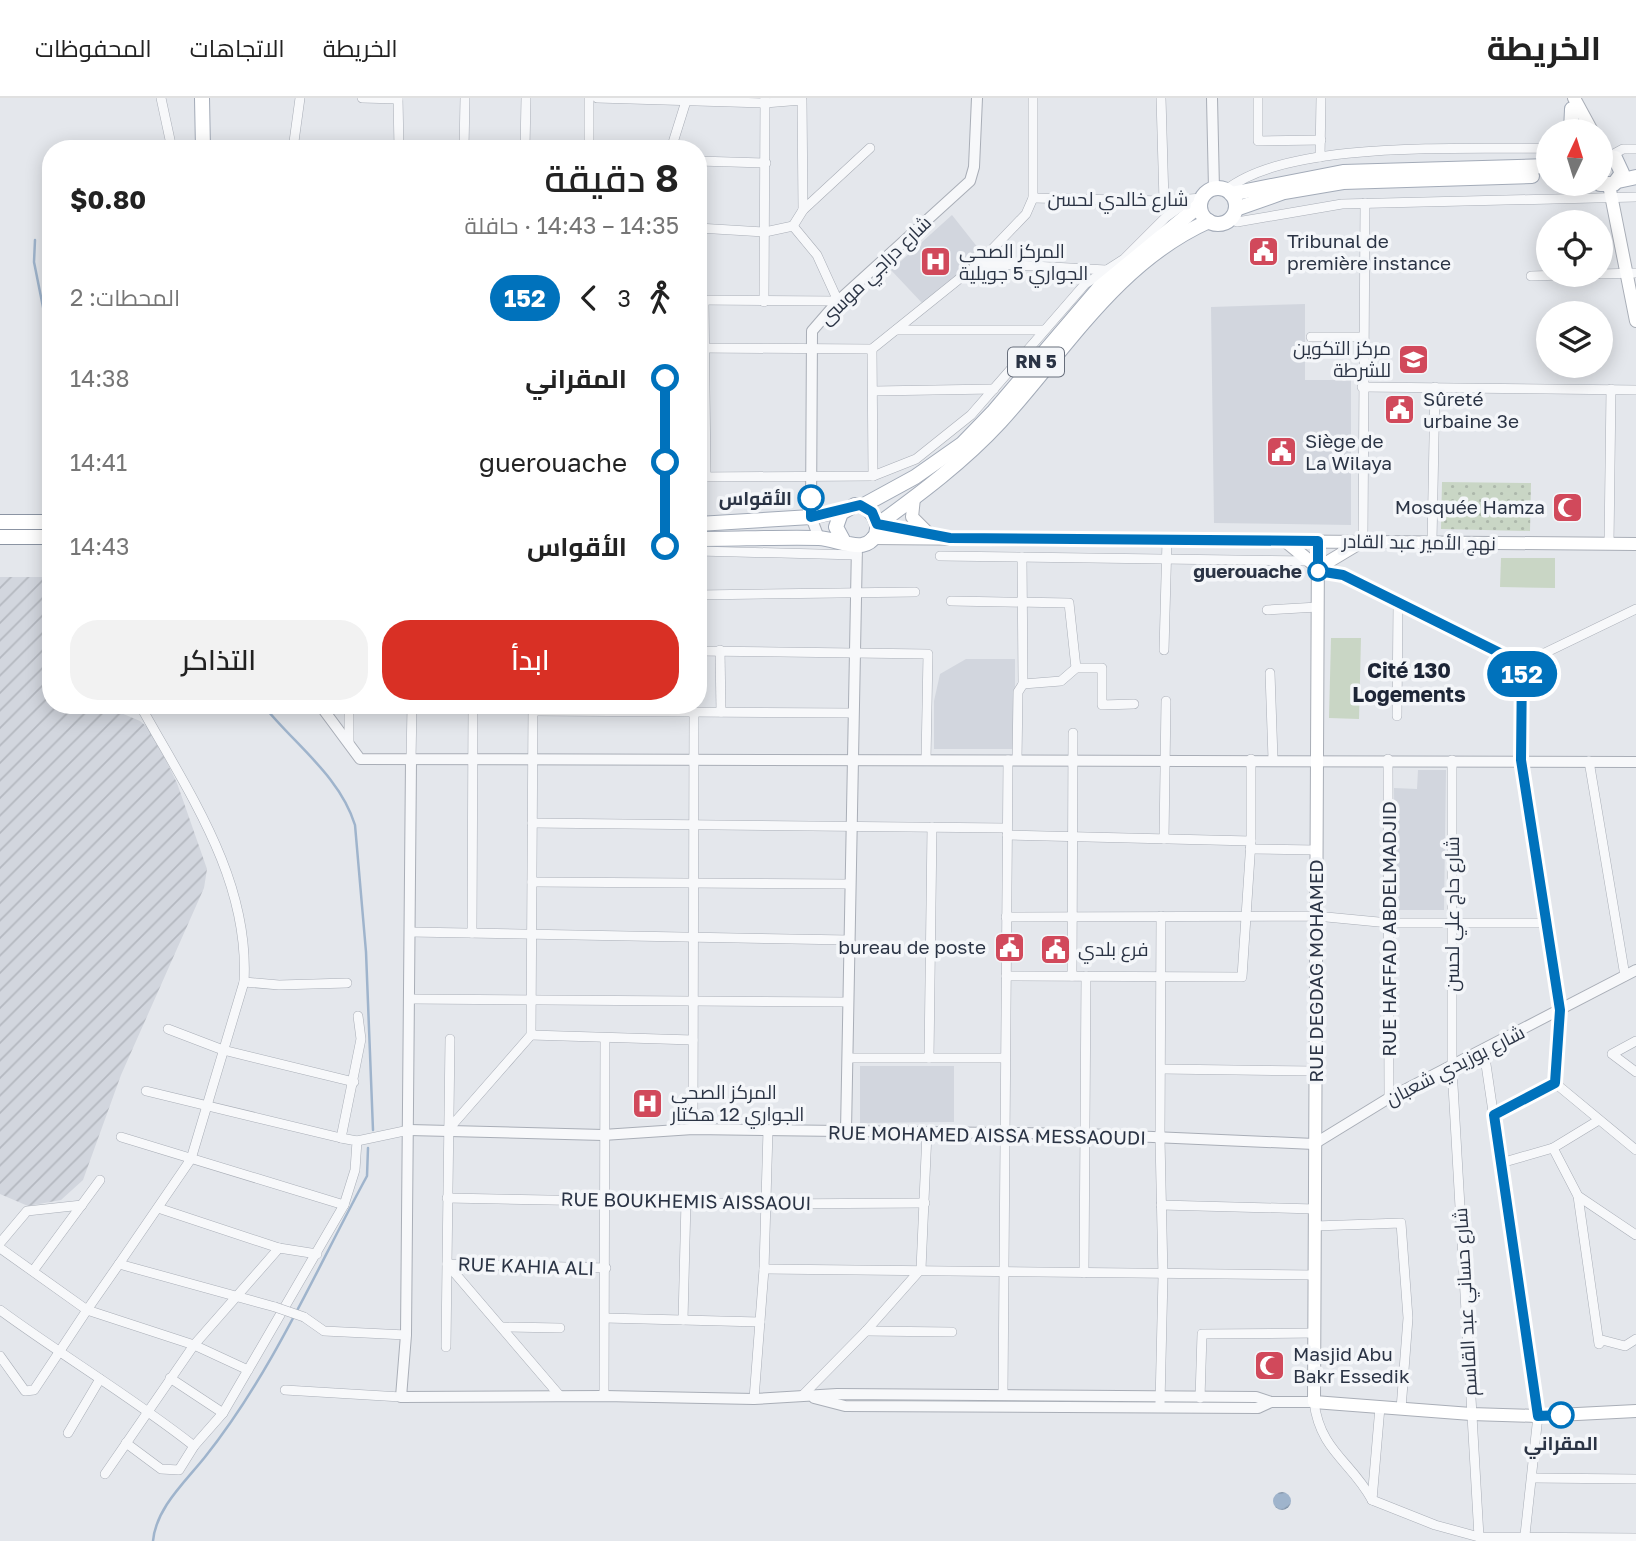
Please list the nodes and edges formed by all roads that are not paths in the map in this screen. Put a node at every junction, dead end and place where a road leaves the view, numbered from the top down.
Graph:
1 (162, 98) edge
2 (202, 98) edge
3 (212, 98) edge
4 (300, 98) edge
5 (362, 98) edge
6 (398, 98) edge
7 (465, 98) edge
8 (526, 98) edge
9 (589, 98) edge
10 (597, 98) edge
11 (977, 98) edge
12 (1033, 98) edge
13 (1161, 98) edge
14 (1212, 98) edge
15 (1258, 98) edge
16 (1321, 98) edge
17 (687, 99) edge
18 (765, 101) edge
19 (1572, 102) edge
20 (1577, 119) edge
21 (1584, 119) edge
22 (170, 140) edge
23 (203, 140) edge
24 (212, 140) edge
25 (294, 140) edge
26 (399, 140) edge
27 (464, 140) edge
28 (525, 140) edge
29 (589, 140) edge
30 (674, 140) edge
31 (1321, 140) junction
32 (870, 148) dead end
33 (1536, 148) edge
34 (1636, 149) edge
35 (1436, 151) junction
36 (1614, 152) edge
37 (1320, 156) junction
38 (1614, 157) edge
39 (707, 161) edge
40 (766, 163) junction
41 (1614, 163) edge
42 (1636, 164) edge
43 (1536, 167) edge
44 (1436, 174) junction
45 (1536, 176) edge
46 (1636, 177) edge
47 (1614, 182) edge
48 (1614, 185) edge
49 (1614, 189) edge
50 (1224, 191) junction
51 (1536, 192) edge
52 (1612, 196) edge
53 (1636, 197) edge
54 (1033, 198) junction
55 (1164, 201) junction
56 (1197, 201) junction
57 (1365, 203) junction
58 (803, 210) junction
59 (1234, 213) junction
60 (1209, 222) junction
61 (793, 226) junction
62 (707, 229) edge
63 (765, 232) junction
64 (979, 263) junction
65 (1106, 270) junction
66 (1632, 273) edge
67 (1613, 274) edge
68 (1531, 276) dead end
69 (1536, 276) edge
70 (707, 300) edge
71 (838, 301) junction
72 (764, 302) junction
73 (1636, 321) edge
74 (896, 330) junction
75 (1044, 330) junction
76 (1311, 337) dead end
77 (1363, 337) junction
78 (707, 348) edge
79 (810, 349) junction
80 (872, 349) junction
81 (1362, 387) junction
82 (1435, 387) junction
83 (993, 389) junction
84 (1611, 389) junction
85 (1636, 390) edge
86 (874, 391) junction
87 (707, 477) edge
88 (873, 477) junction
89 (811, 478) junction
90 (914, 498) junction
91 (862, 506) junction
92 (843, 510) junction
93 (811, 517) junction
94 (0, 522) edge
95 (42, 522) edge
96 (707, 523) edge
97 (875, 531) junction
98 (930, 534) junction
99 (0, 537) edge
100 (42, 537) edge
101 (820, 538) junction
102 (950, 538) junction
103 (707, 539) edge
104 (1167, 540) junction
105 (1284, 540) junction
106 (1318, 541) junction
107 (1363, 541) junction
108 (1432, 542) junction
109 (1609, 544) junction
110 (1636, 544) edge
111 (852, 547) junction
112 (707, 551) edge
113 (940, 556) dead end
114 (1022, 557) junction
115 (1167, 559) junction
116 (1315, 567) junction
117 (915, 592) dead end
118 (855, 594) junction
119 (707, 595) edge
120 (951, 601) dead end
121 (1023, 603) junction
122 (1398, 604) junction
123 (1318, 607) junction
124 (1636, 609) edge
125 (1267, 610) dead end
126 (720, 650) junction
127 (1164, 650) dead end
128 (707, 651) edge
129 (854, 653) junction
130 (1522, 664) junction
131 (1076, 668) junction
132 (1270, 673) dead end
133 (1023, 684) junction
134 (1166, 701) dead end
135 (1134, 704) dead end
136 (707, 712) edge
137 (721, 712) junction
138 (853, 713) junction
139 (144, 714) edge
140 (327, 714) edge
141 (349, 714) edge
142 (412, 714) edge
143 (473, 714) edge
144 (533, 714) edge
145 (694, 714) edge
146 (1397, 716) dead end
147 (1073, 733) dead end
148 (349, 744) junction
149 (1251, 759) junction
150 (1273, 759) junction
151 (1317, 759) junction
152 (926, 760) junction
153 (1012, 760) junction
154 (1074, 760) junction
155 (1167, 760) junction
156 (1388, 760) junction
157 (1452, 760) junction
158 (1521, 760) junction
159 (411, 761) junction
160 (474, 761) junction
161 (533, 761) junction
162 (693, 761) junction
163 (852, 761) junction
164 (1589, 761) junction
165 (1636, 762) edge
166 (532, 823) junction
167 (693, 823) junction
168 (850, 827) junction
169 (932, 827) junction
170 (1007, 832) junction
171 (1073, 837) junction
172 (1164, 839) junction
173 (1251, 845) junction
174 (1317, 850) junction
175 (532, 882) junction
176 (693, 883) junction
177 (849, 884) junction
178 (1006, 916) junction
179 (1072, 916) junction
180 (1161, 916) junction
181 (1245, 916) junction
182 (1316, 916) junction
183 (1452, 921) junction
184 (1389, 923) junction
185 (1546, 923) junction
186 (410, 932) junction
187 (472, 933) junction
188 (531, 935) junction
189 (693, 939) junction
190 (849, 940) junction
191 (1636, 970) edge
192 (1006, 975) junction
193 (1072, 976) junction
194 (1086, 976) junction
195 (1625, 976) junction
196 (1160, 977) junction
197 (244, 982) junction
198 (347, 984) dead end
199 (409, 999) junction
200 (531, 1001) junction
201 (693, 1001) junction
202 (848, 1002) junction
203 (1560, 1010) junction
204 (358, 1016) dead end
205 (168, 1029) dead end
206 (531, 1034) junction
207 (450, 1039) dead end
208 (605, 1039) junction
209 (692, 1040) junction
210 (1636, 1041) edge
211 (223, 1050) junction
212 (1485, 1051) junction
213 (848, 1058) junction
214 (929, 1058) junction
215 (1005, 1058) junction
216 (1452, 1068) junction
217 (1161, 1069) junction
218 (1315, 1071) junction
219 (1636, 1072) edge
220 (354, 1082) junction
221 (1555, 1083) junction
222 (146, 1091) dead end
223 (1389, 1098) junction
224 (207, 1106) junction
225 (1494, 1115) junction
226 (1599, 1120) junction
227 (693, 1129) junction
228 (409, 1130) junction
229 (768, 1130) junction
230 (447, 1131) junction
231 (846, 1131) junction
232 (927, 1132) junction
233 (1004, 1133) junction
234 (1085, 1134) junction
235 (603, 1135) junction
236 (121, 1137) dead end
237 (341, 1138) junction
238 (1160, 1139) junction
239 (357, 1140) junction
240 (1314, 1143) junction
241 (1553, 1148) junction
242 (1636, 1150) edge
243 (191, 1159) junction
244 (1501, 1163) junction
245 (100, 1180) dead end
246 (1578, 1196) junction
247 (447, 1198) junction
248 (606, 1200) junction
249 (686, 1200) junction
250 (925, 1203) junction
251 (765, 1204) junction
252 (82, 1205) junction
253 (344, 1205) junction
254 (1161, 1205) junction
255 (158, 1208) junction
256 (1315, 1209) junction
257 (1315, 1226) junction
258 (1636, 1235) edge
259 (0, 1246) edge
260 (279, 1248) junction
261 (317, 1254) junction
262 (119, 1264) junction
263 (447, 1264) junction
264 (606, 1268) junction
265 (764, 1269) junction
266 (921, 1269) junction
267 (33, 1271) junction
268 (1004, 1271) junction
269 (1084, 1273) junction
270 (1315, 1275) junction
271 (1163, 1276) junction
272 (236, 1294) junction
273 (0, 1310) edge
274 (87, 1310) junction
275 (605, 1318) junction
276 (683, 1320) junction
277 (760, 1322) junction
278 (502, 1327) junction
279 (560, 1328) dead end
280 (866, 1331) junction
281 (952, 1332) dead end
282 (1315, 1333) junction
283 (406, 1335) junction
284 (1636, 1339) edge
285 (194, 1345) junction
286 (446, 1347) dead end
287 (58, 1352) junction
288 (0, 1356) edge
289 (248, 1370) junction
290 (170, 1378) junction
291 (100, 1379) junction
292 (285, 1390) dead end
293 (604, 1395) junction
294 (803, 1395) junction
295 (1003, 1395) junction
296 (560, 1396) junction
297 (401, 1397) junction
298 (1200, 1398) junction
299 (754, 1399) junction
300 (1271, 1402) junction
301 (1314, 1402) junction
302 (1160, 1403) junction
303 (1380, 1407) junction
304 (1401, 1409) junction
305 (149, 1410) junction
306 (1636, 1411) edge
307 (223, 1413) junction
308 (1471, 1414) junction
309 (1538, 1416) junction
310 (68, 1433) dead end
311 (126, 1443) junction
312 (194, 1446) junction
313 (105, 1474) dead end
314 (1532, 1478) junction
315 (1636, 1479) edge
316 (1372, 1500) junction
317 (1525, 1535) junction
318 (1479, 1536) junction
319 (1538, 1538) edge
320 (1636, 1538) edge

1 - 22 street
2 - 23 main road
3 - 24 main road
4 - 25 street
5 - 6 street
6 - 26 street
7 - 27 street
8 - 28 street
9 - 29 street
10 - 17 street
11 - 71 street, شارع دراجي موسى
12 - 54 street
13 - 55 street
14 - 50 street
15 - 31 street
16 - 31 street
17 - 18 street
17 - 30 street
18 - 40 street
18 - 58 street
19 - 20 main road
19 - 21 main road
31 - 37 street
32 - 58 street
33 - 35 street
34 - 36 street
35 - 37 street
35 - 44 street
37 - 50 street
38 - 42 main road
39 - 40 street
40 - 63 street
41 - 47 main road
43 - 44 main road
44 - 45 main road
44 - 50 main road
44 - 59 main road
46 - 48 main road
49 - 53 street
50 - 56 main road
50 - 59 main road
51 - 57 street
52 - 66 main road
54 - 55 street, شارع خالدي لحسن
54 - 64 street
55 - 56 street, شارع خالدي لحسن
56 - 60 main road
56 - 65 street
56 - 91 main road, RN 5
57 - 59 street
57 - 77 street
58 - 61 street
59 - 60 main road
60 - 90 main road, RN 5
61 - 63 street
61 - 71 street
62 - 63 street
63 - 72 street
64 - 65 street
64 - 74 street
65 - 75 street
66 - 67 street
66 - 73 main road
68 - 69 street
70 - 72 street
71 - 72 street
71 - 79 street, شارع دراجي موسى
74 - 75 street
74 - 80 street
75 - 83 street
76 - 77 street
77 - 81 street
78 - 79 street
79 - 80 street
79 - 89 street, شارع دراجي موسى
80 - 86 street
81 - 82 street
81 - 107 street
82 - 84 street
82 - 108 street
83 - 86 street
83 - 88 street
84 - 85 street
84 - 109 street
86 - 88 street
87 - 89 street
88 - 89 street
89 - 93 street, شارع دراجي موسى
90 - 97 main road, RN 5
90 - 98 main road
91 - 92 main road
91 - 97 main road
92 - 93 main road
92 - 111 main road
93 - 96 main road
93 - 101 street, شارع دراجي موسى
94 - 95 main road
97 - 98 main road, نهج الأمير عبد القادر
97 - 102 main road, نهج الأمير عبد القادر
97 - 111 main road
98 - 102 main road, نهج الأمير عبد القادر
99 - 100 main road
101 - 103 main road
101 - 111 main road
102 - 104 main road, نهج الأمير عبد القادر
104 - 105 main road, نهج الأمير عبد القادر
104 - 115 street
105 - 106 main road, نهج الأمير عبد القادر
105 - 116 main road
106 - 107 main road, نهج الأمير عبد القادر
106 - 116 main road, RUE DEGDAG MOHAMED
107 - 108 main road, نهج الأمير عبد القادر
107 - 116 main road
108 - 109 main road, نهج الأمير عبد القادر
109 - 110 main road, نهج الأمير عبد القادر
111 - 112 street
111 - 118 street
113 - 114 street
114 - 115 street
114 - 121 street
115 - 116 street
115 - 127 street
116 - 122 street
116 - 123 main road, RUE DEGDAG MOHAMED
117 - 118 street
118 - 119 street
118 - 129 street
120 - 121 street
121 - 131 street
121 - 133 street
122 - 130 street
122 - 146 street
123 - 125 street
123 - 151 main road, RUE DEGDAG MOHAMED
124 - 130 street
126 - 128 street
126 - 129 street
126 - 137 street
129 - 138 street
129 - 152 street
130 - 158 street
131 - 133 street
131 - 135 street
132 - 150 street
133 - 153 street
134 - 155 street
136 - 137 street
137 - 138 street
138 - 163 street
139 - 197 street
140 - 148 street
141 - 148 street
142 - 159 street
143 - 160 street
144 - 161 street
145 - 162 street
147 - 154 street
148 - 159 street
149 - 150 street
149 - 155 street
149 - 173 street
150 - 151 street
151 - 156 street
151 - 174 main road, RUE DEGDAG MOHAMED
152 - 153 street
152 - 163 street
153 - 154 street
153 - 170 street
154 - 155 street
154 - 171 street
155 - 172 street
156 - 157 street
156 - 184 street, RUE HAFFAD ABDELMADJID
157 - 158 street
157 - 183 street, شارع حاج علي لحسن
158 - 164 street
158 - 185 street
159 - 160 street
159 - 186 street
160 - 161 street
160 - 187 street
161 - 162 street
161 - 166 street
162 - 163 street
162 - 167 street
163 - 168 street
164 - 165 street
164 - 195 street
166 - 167 street
166 - 175 street
167 - 168 street
167 - 176 street
168 - 169 street
168 - 177 street
169 - 170 street
169 - 214 street
170 - 171 street
170 - 178 street
171 - 172 street
171 - 179 street
172 - 173 street
173 - 174 street
173 - 181 street
174 - 182 main road, RUE DEGDAG MOHAMED
175 - 176 street
175 - 188 street
176 - 177 street
176 - 189 street
177 - 190 street
178 - 179 street
178 - 192 street
179 - 180 street
179 - 193 street
180 - 181 street
180 - 196 street
181 - 182 street
181 - 196 street
182 - 184 street
182 - 218 main road, RUE DEGDAG MOHAMED
183 - 184 street
183 - 185 street
183 - 216 street, شارع حاج علي لحسن
184 - 223 street, RUE HAFFAD ABDELMADJID
185 - 203 street
186 - 187 street
186 - 199 street
187 - 188 street
188 - 189 street
188 - 200 street
189 - 190 street
189 - 201 street
190 - 202 street
191 - 195 street, شارع بوزيدي شعبان
192 - 193 street
192 - 215 street
193 - 194 street
194 - 196 street
194 - 234 street
195 - 203 street, شارع بوزيدي شعبان
196 - 217 street
197 - 198 street
197 - 211 street
199 - 200 street
199 - 228 street
200 - 201 street
200 - 206 street
201 - 202 street
201 - 209 street
202 - 213 street
203 - 212 street, شارع بوزيدي شعبان
203 - 221 street
204 - 220 street
205 - 211 street
206 - 208 street
206 - 230 street
207 - 230 street
208 - 209 street
208 - 235 street
209 - 227 street
210 - 219 street
211 - 220 street
211 - 224 street
212 - 216 street, شارع بوزيدي شعبان
212 - 225 street
213 - 214 street
213 - 231 street
214 - 215 street
215 - 233 street
216 - 223 street, شارع بوزيدي شعبان
216 - 308 street, شارع حساني عبد القاسم
217 - 218 street
217 - 238 street
218 - 240 main road, RUE DEGDAG MOHAMED
220 - 237 street
221 - 225 street
221 - 226 street
222 - 224 street
223 - 240 street, شارع بوزيدي شعبان
224 - 237 street
224 - 243 street
225 - 244 street
226 - 241 street
226 - 242 street
227 - 229 street, RUE MOHAMED AISSA MESSAOUDI
227 - 235 street, RUE MOHAMED AISSA MESSAOUDI
228 - 230 street, RUE MOHAMED AISSA MESSAOUDI
228 - 239 street
228 - 283 street
229 - 231 street, RUE MOHAMED AISSA MESSAOUDI
229 - 251 street
230 - 235 street, RUE MOHAMED AISSA MESSAOUDI
230 - 247 street
231 - 232 street, RUE MOHAMED AISSA MESSAOUDI
232 - 233 street, RUE MOHAMED AISSA MESSAOUDI
232 - 250 street
233 - 234 street, RUE MOHAMED AISSA MESSAOUDI
233 - 268 street
234 - 238 street, RUE MOHAMED AISSA MESSAOUDI
234 - 269 street
235 - 248 street
236 - 243 street
237 - 239 street
238 - 240 street, RUE MOHAMED AISSA MESSAOUDI
238 - 254 street
239 - 253 street
240 - 256 main road, RUE DEGDAG MOHAMED
241 - 244 street
241 - 246 street
243 - 253 street
243 - 255 street
244 - 309 street
245 - 252 street
246 - 258 street
246 - 284 street
247 - 248 street, RUE BOUKHEMIS AISSAOUI
247 - 263 street
248 - 249 street, RUE BOUKHEMIS AISSAOUI
248 - 264 street
249 - 251 street, RUE BOUKHEMIS AISSAOUI
249 - 276 street
250 - 251 street, RUE BOUKHEMIS AISSAOUI
250 - 266 street
251 - 265 street
252 - 259 street
252 - 267 street
253 - 261 street
254 - 256 street
254 - 271 street
255 - 260 street
255 - 262 street
256 - 257 main road, RUE DEGDAG MOHAMED
257 - 270 main road, RUE DEGDAG MOHAMED
257 - 304 street
259 - 267 street
260 - 261 street
260 - 272 street
261 - 289 street
262 - 272 street
262 - 274 street
263 - 264 street, RUE KAHIA ALI
263 - 278 street
263 - 286 street
264 - 275 street
265 - 266 street
265 - 277 street
266 - 268 street
266 - 280 street
267 - 274 street
268 - 269 street
268 - 295 street
269 - 271 street
270 - 271 street
270 - 282 main road, RUE DEGDAG MOHAMED
271 - 302 street
272 - 283 street, bridge
272 - 285 street
273 - 287 street
274 - 285 street
274 - 287 street
275 - 276 street
275 - 293 street
276 - 277 street
277 - 299 street
278 - 279 street
278 - 296 street
280 - 281 street
280 - 294 street
282 - 298 street
282 - 301 main road, RUE DEGDAG MOHAMED
283 - 297 street
285 - 289 street
285 - 290 street
287 - 288 street
287 - 291 street
289 - 307 street
290 - 305 street
290 - 307 street
291 - 305 street
291 - 310 street
292 - 297 street
293 - 296 street
293 - 299 street
294 - 295 street
294 - 299 street
294 - 302 street
295 - 302 street
296 - 297 street
298 - 300 street
298 - 302 street
300 - 301 street
300 - 302 street
301 - 303 main road
301 - 316 street
303 - 304 main road
303 - 316 street
304 - 308 main road
305 - 311 street
305 - 312 street
306 - 309 main road
307 - 312 street
308 - 309 main road
308 - 318 street, شارع حساني عبد القاسم
309 - 314 street
311 - 312 street
311 - 313 street
314 - 315 street
314 - 317 street
316 - 318 street
317 - 318 street
317 - 319 street
319 - 320 street

